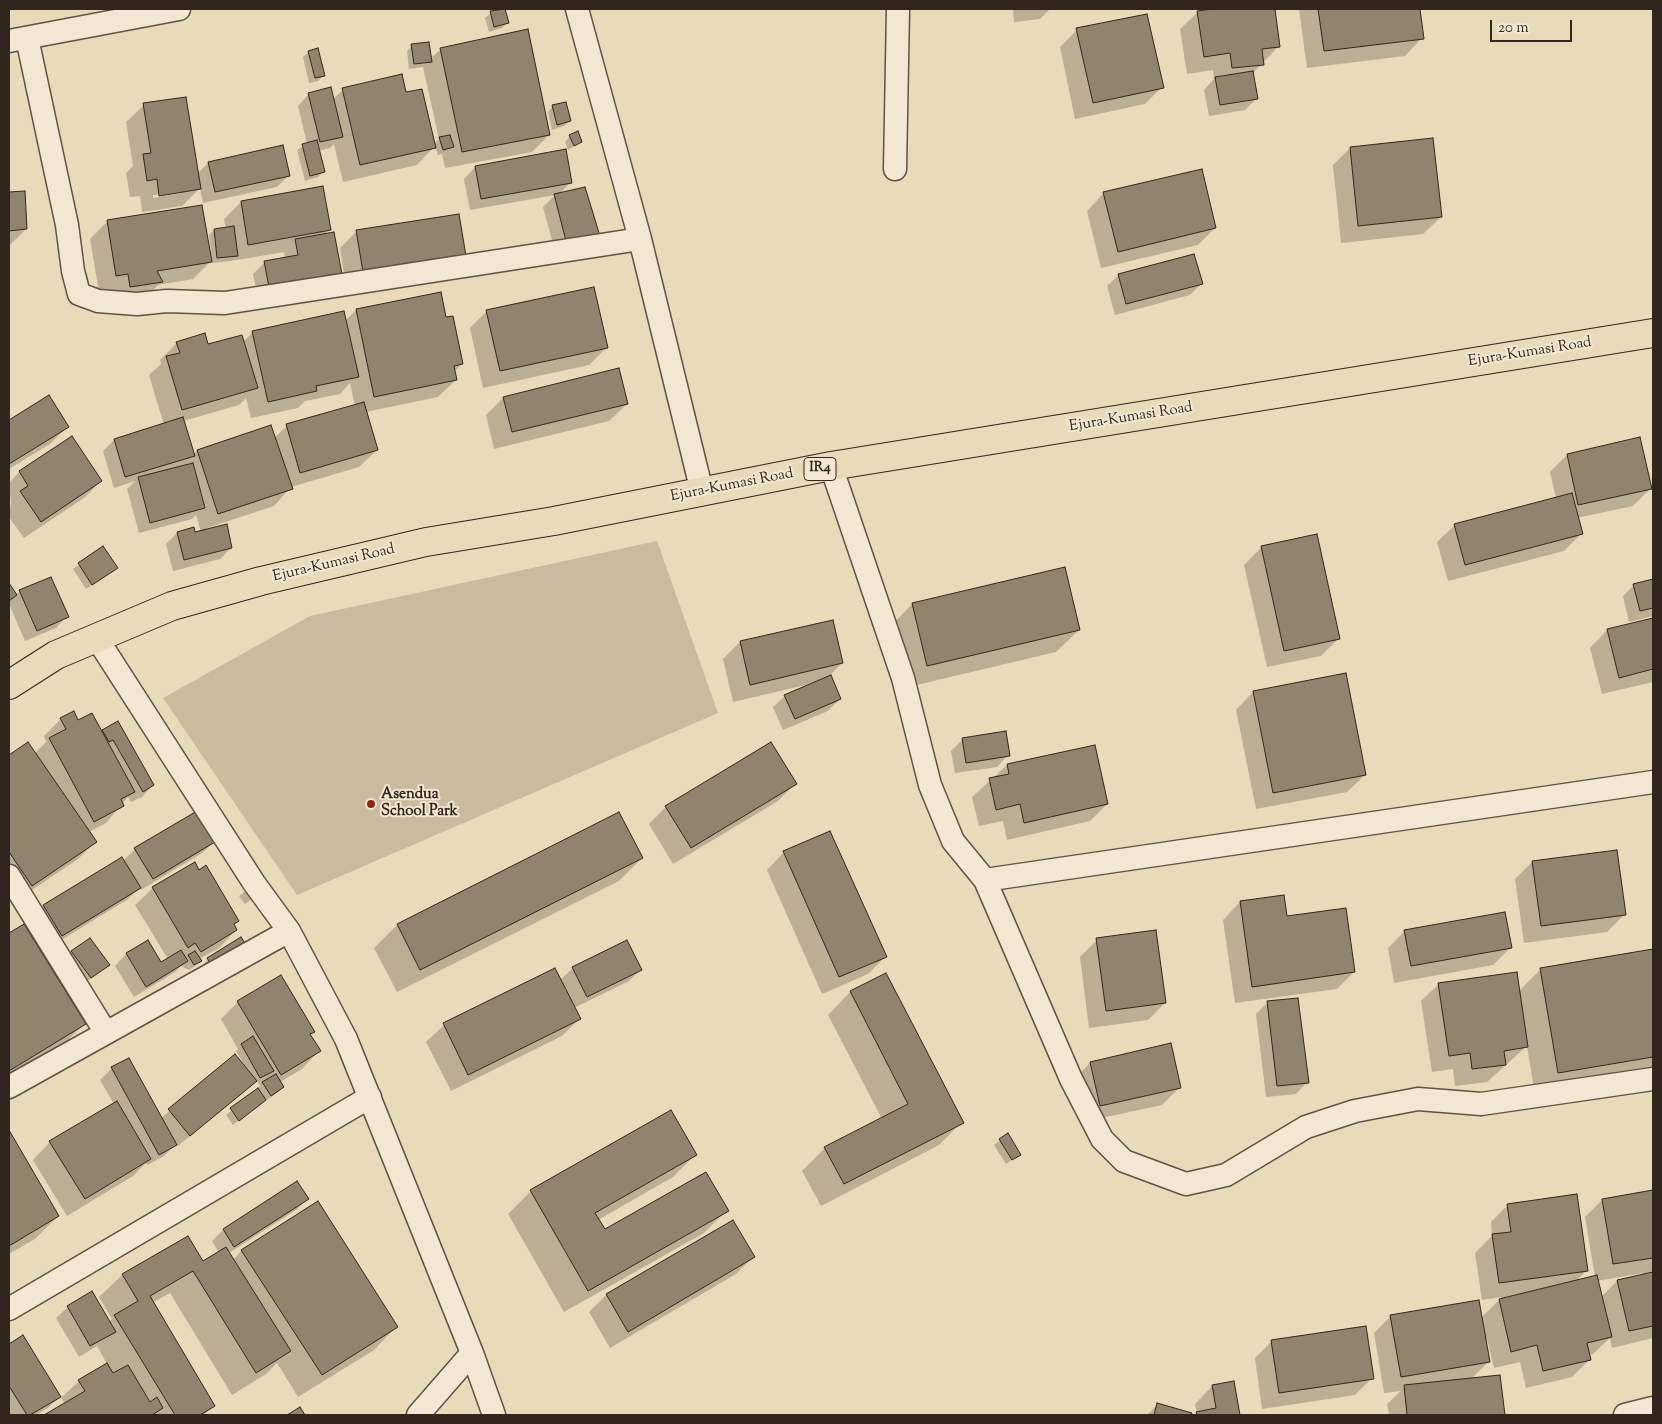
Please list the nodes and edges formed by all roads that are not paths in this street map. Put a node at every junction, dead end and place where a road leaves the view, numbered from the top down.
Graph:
1 (179, 9) edge
2 (576, 9) edge
3 (898, 9) edge
4 (18, 40) edge
5 (895, 169) dead end
6 (640, 239) junction
7 (1653, 333) edge
8 (830, 466) junction
9 (702, 492) junction
10 (96, 637) junction
11 (10, 683) edge
12 (1653, 782) edge
13 (9, 876) edge
14 (985, 880) junction
15 (288, 931) junction
16 (106, 1033) junction
17 (1653, 1079) edge
18 (9, 1087) edge
19 (370, 1097) junction
20 (9, 1309) edge
21 (472, 1353) junction
22 (1653, 1408) edge
23 (418, 1415) edge
24 (494, 1415) edge
25 (1625, 1415) edge

1 - 4 street
2 - 6 street
3 - 5 street
4 - 6 street
6 - 9 street
7 - 8 main road, Ejura-Kumasi Road / IR4
8 - 9 main road, Ejura-Kumasi Road / IR4
8 - 14 street
9 - 10 main road, Ejura-Kumasi Road / IR4
10 - 11 main road, Ejura-Kumasi Road / IR4
10 - 15 street
12 - 14 street
13 - 16 street
14 - 17 street
15 - 16 street
15 - 19 street
16 - 18 street
19 - 20 street
19 - 21 street
21 - 23 street
21 - 24 street
22 - 25 street

